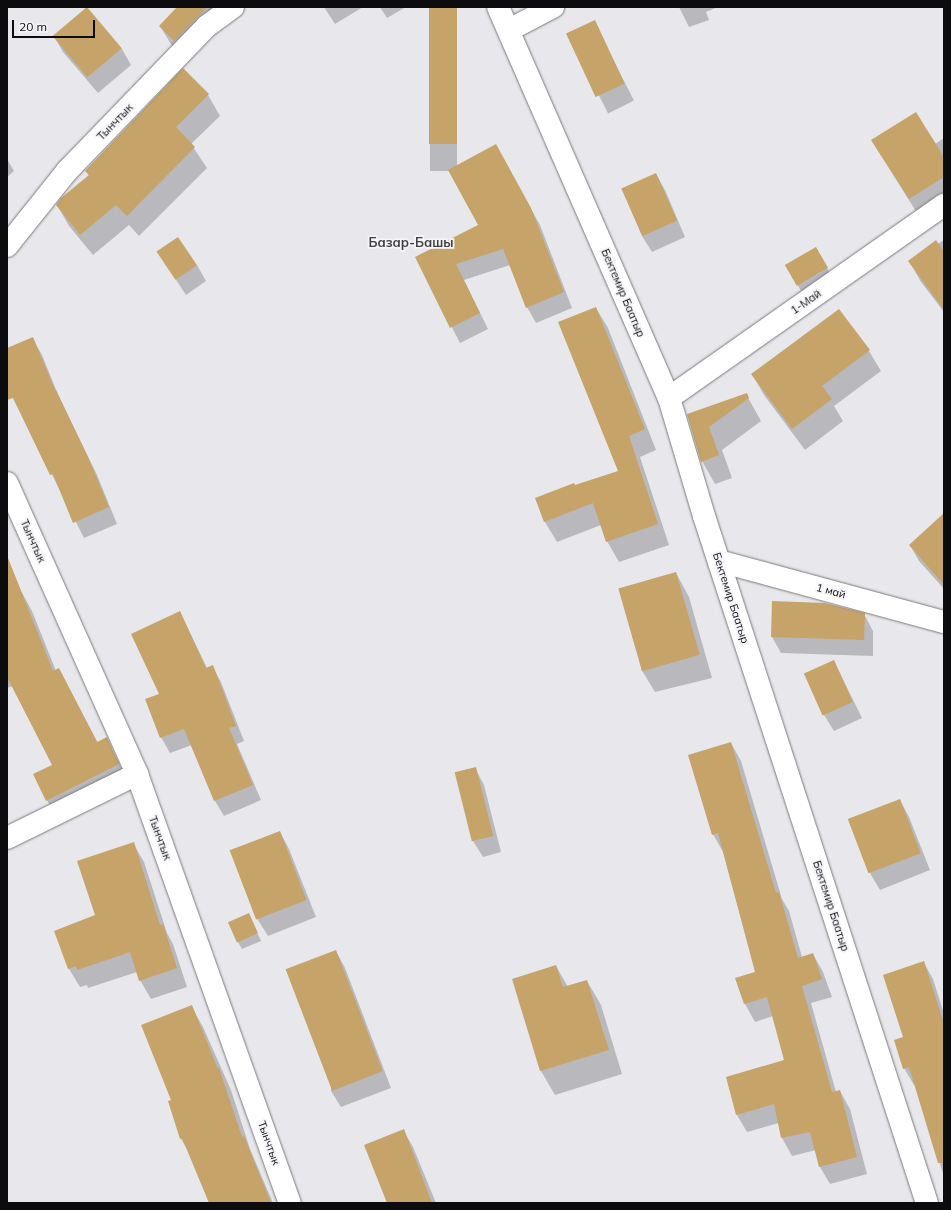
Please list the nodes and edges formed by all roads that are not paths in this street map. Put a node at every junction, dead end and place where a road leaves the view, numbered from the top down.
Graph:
1 (233, 7) edge
2 (498, 7) edge
3 (553, 7) edge
4 (509, 30) junction
5 (944, 205) edge
6 (7, 246) edge
7 (669, 398) junction
8 (7, 483) edge
9 (719, 561) junction
10 (944, 622) edge
11 (136, 774) junction
12 (7, 838) edge
13 (290, 1203) edge
14 (927, 1203) edge

1 - 6 street, Тынчтык
2 - 4 street, Бектемир Баатыр
3 - 4 street
4 - 7 street, Бектемир Баатыр
5 - 7 street, 1-Май
7 - 9 street, Бектемир Баатыр
8 - 11 street, Тынчтык
9 - 10 street, 1 май
9 - 14 street, Бектемир Баатыр
11 - 12 street
11 - 13 street, Тынчтык

